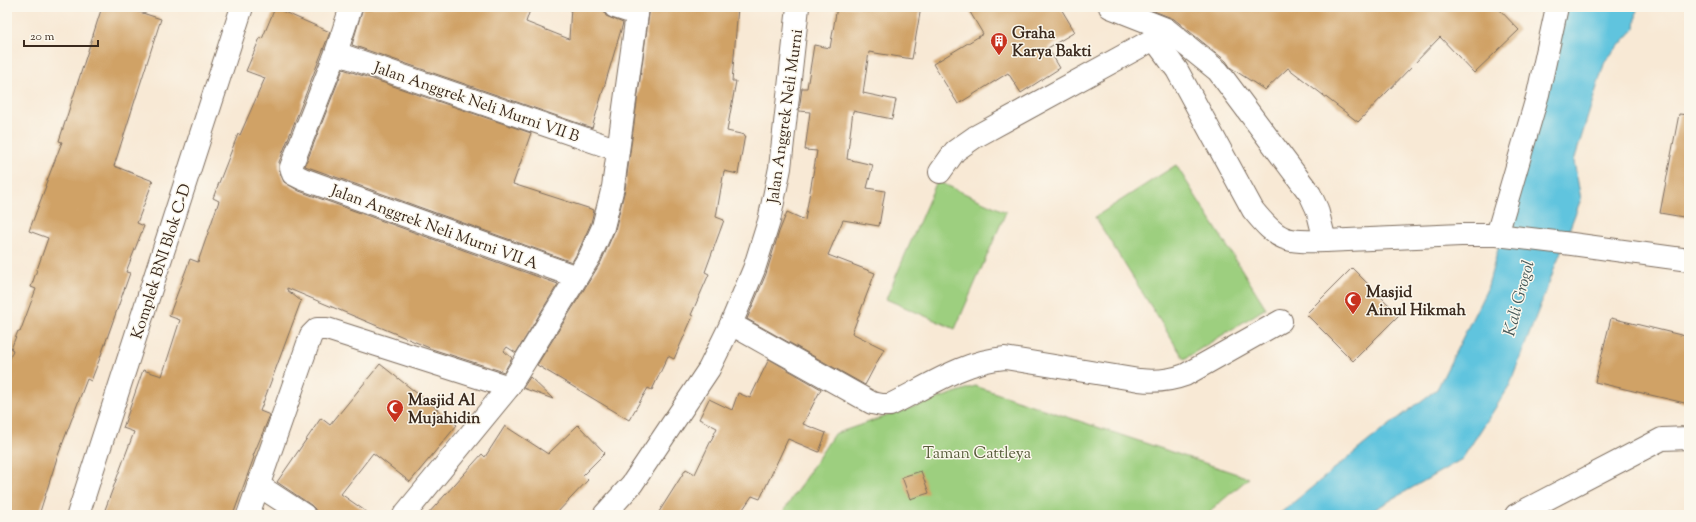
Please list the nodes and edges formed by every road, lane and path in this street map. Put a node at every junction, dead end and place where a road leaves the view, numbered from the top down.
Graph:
1 (242, 7) edge
2 (351, 7) edge
3 (615, 7) edge
4 (798, 7) edge
5 (1110, 7) edge
6 (1557, 7) edge
7 (637, 11) edge
8 (1160, 34) junction
9 (336, 53) junction
10 (618, 150) junction
11 (940, 172) dead end
12 (1499, 235) junction
13 (1325, 241) junction
14 (1689, 260) edge
15 (577, 278) junction
16 (1281, 321) dead end
17 (731, 324) junction
18 (509, 387) junction
19 (1689, 438) edge
20 (258, 486) junction
21 (78, 515) edge
22 (248, 515) edge
23 (304, 515) edge
24 (404, 515) edge
25 (604, 515) edge
26 (1516, 515) edge

1 - 21 street, Komplek BNI Blok C-D
2 - 9 street
3 - 7 street
4 - 17 street, Jalan Anggrek Neli Murni
5 - 8 street
6 - 12 street
7 - 10 street
8 - 11 street
8 - 13 street
8 - 13 street
9 - 10 street, Jalan Anggrek Neli Murni VII B
9 - 15 street, Jalan Anggrek Neli Murni VII A
10 - 15 street
12 - 13 street
12 - 14 street
15 - 18 street
16 - 17 street
17 - 25 street, Jalan Anggrek Neli Murni
18 - 20 street
18 - 24 street
19 - 26 street
20 - 22 street
20 - 23 street

